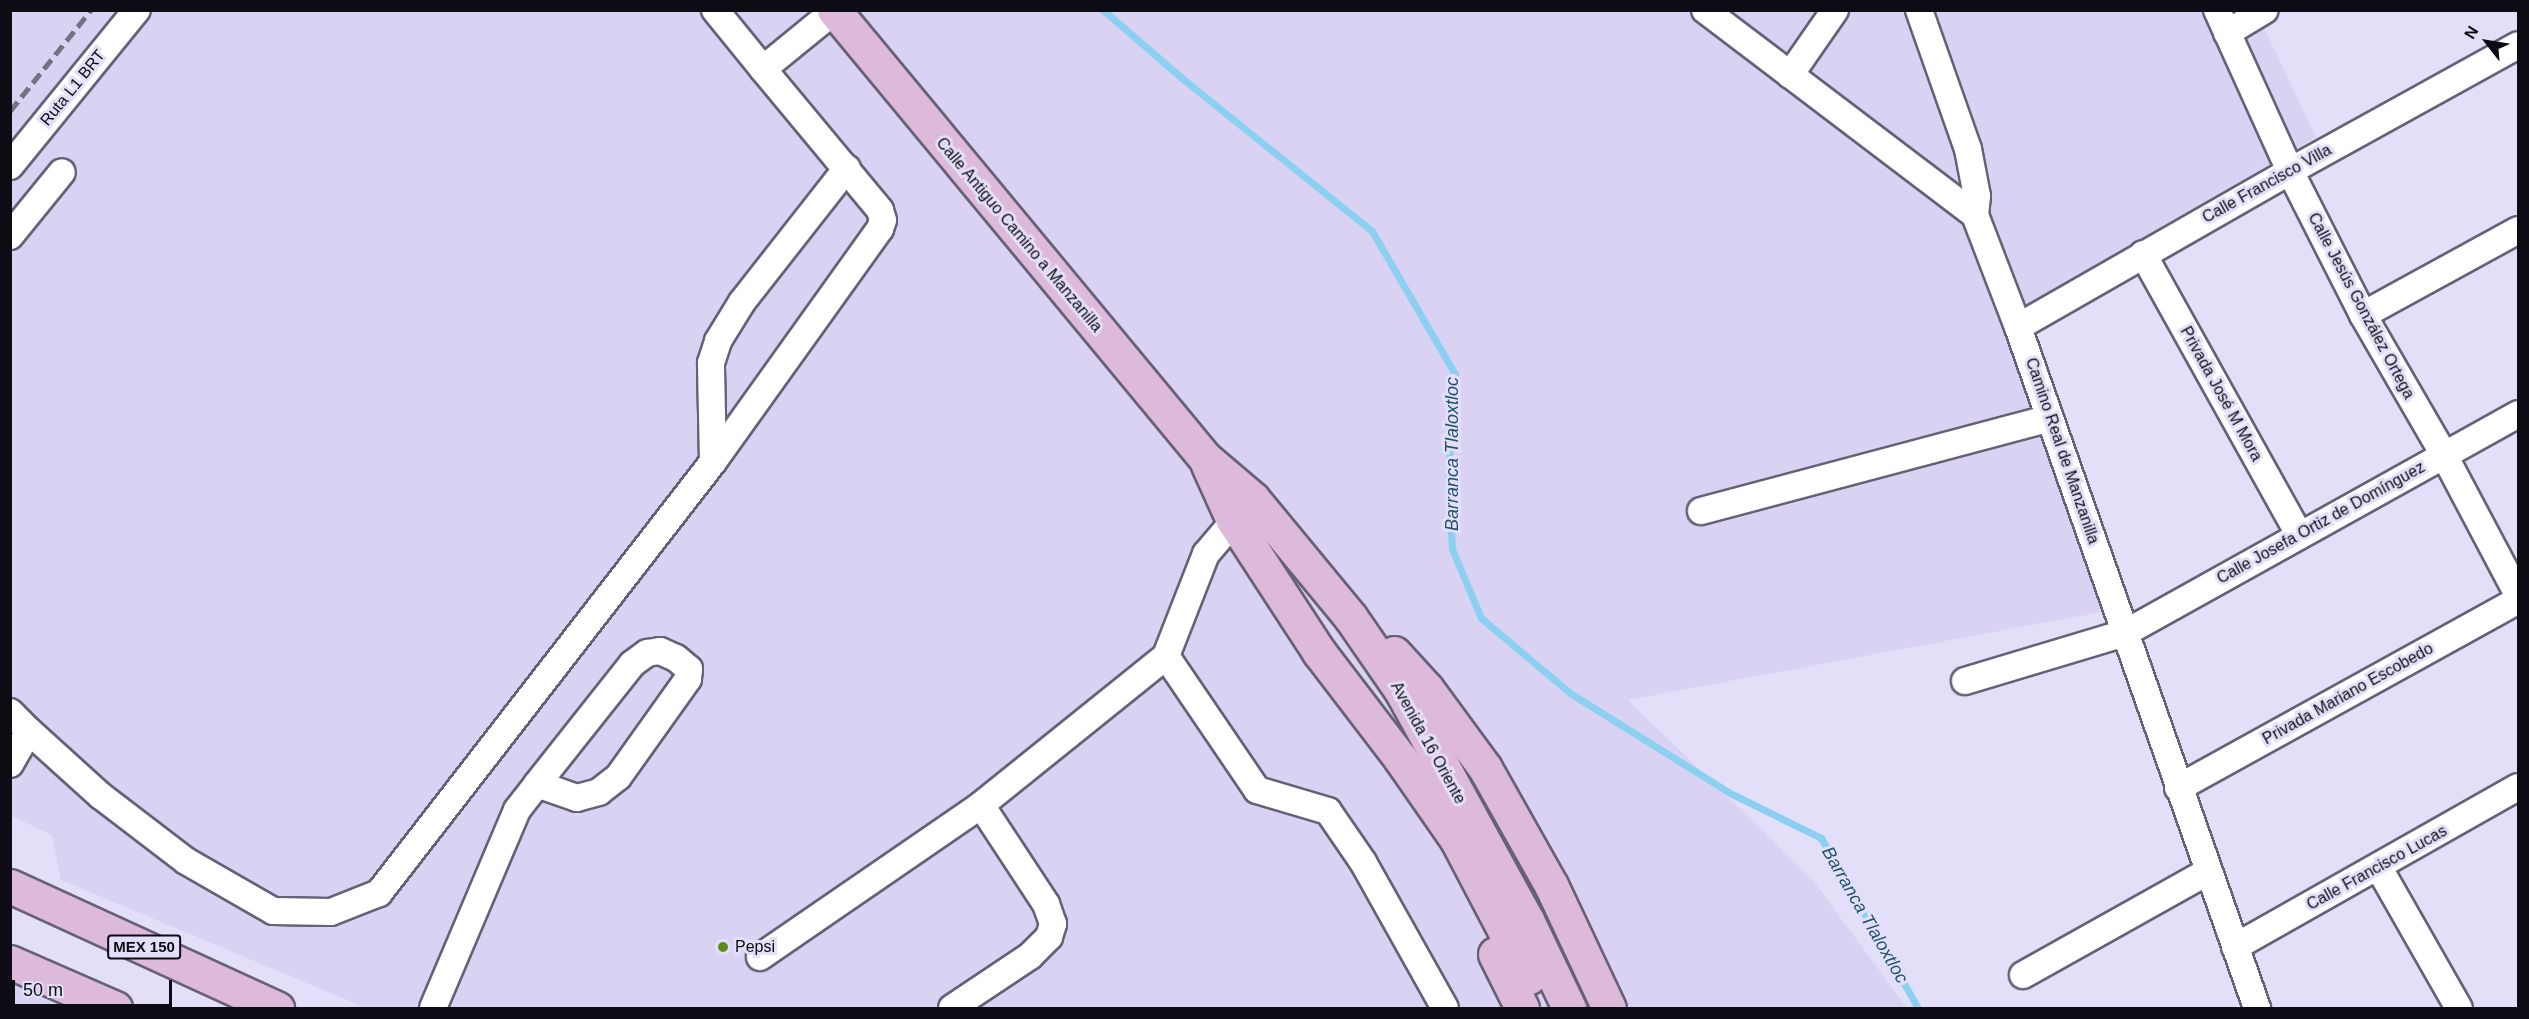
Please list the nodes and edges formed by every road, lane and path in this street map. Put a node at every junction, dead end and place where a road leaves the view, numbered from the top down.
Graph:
1 (123, 10) edge
2 (137, 10) edge
3 (716, 10) edge
4 (1705, 10) edge
5 (1835, 10) edge
6 (1919, 10) edge
7 (2265, 10) edge
8 (834, 11) edge
9 (2222, 22) edge
10 (2518, 45) edge
11 (763, 69) junction
12 (1790, 75) junction
13 (10, 147) edge
14 (10, 166) edge
15 (847, 168) junction
16 (2290, 171) junction
17 (62, 172) dead end
18 (1975, 215) junction
19 (2518, 230) edge
20 (10, 236) edge
21 (2144, 254) junction
22 (2363, 315) junction
23 (2018, 327) junction
24 (2518, 414) edge
25 (2050, 418) junction
26 (2444, 455) junction
27 (713, 462) junction
28 (1243, 510) junction
29 (1701, 511) dead end
30 (2298, 534) junction
31 (2518, 595) edge
32 (2518, 600) edge
33 (1352, 618) junction
34 (2125, 633) junction
35 (1166, 656) junction
36 (1965, 681) dead end
37 (10, 712) edge
38 (29, 731) junction
39 (10, 764) edge
40 (537, 784) junction
41 (2518, 787) edge
42 (2178, 788) junction
43 (981, 805) junction
44 (1450, 829) junction
45 (1498, 868) junction
46 (2379, 868) junction
47 (2207, 872) junction
48 (10, 886) edge
49 (2235, 948) junction
50 (760, 957) dead end
51 (10, 962) edge
52 (2023, 975) dead end
53 (70, 998) edge
54 (115, 1008) edge
55 (277, 1008) edge
56 (433, 1008) edge
57 (952, 1008) edge
58 (1445, 1008) edge
59 (1522, 1008) edge
60 (1544, 1008) edge
61 (1569, 1008) edge
62 (1596, 1008) edge
63 (1609, 1008) edge
64 (2257, 1008) edge
65 (2459, 1008) edge

1 - 13 street, Ruta L1 BRT
2 - 14 street, Ruta L1 BRT
3 - 11 street
4 - 12 street
5 - 12 street
6 - 18 street
7 - 9 street
8 - 11 street
8 - 28 main road, Calle Antiguo Camino a Manzanilla
9 - 16 street, Calle Jesús González Ortega
10 - 16 street, Calle Francisco Villa
11 - 15 street
12 - 18 street
15 - 27 street
15 - 27 street
16 - 21 street, Calle Francisco Villa
16 - 22 street, Calle Jesús González Ortega
17 - 20 street
18 - 23 street, Camino Real de Manzanilla
19 - 22 street
21 - 23 street, Calle Francisco Villa
21 - 30 street, Privada José M Mora
22 - 26 street, Calle Jesús González Ortega
23 - 25 street, Camino Real de Manzanilla
24 - 26 street, Calle Josefa Ortiz de Domínguez
25 - 29 street
25 - 34 street, Camino Real de Manzanilla
26 - 30 street, Calle Josefa Ortiz de Domínguez
26 - 31 street, Calle Jesús González Ortega
27 - 38 street
28 - 33 main road, Avenida 16 Oriente
28 - 35 street
28 - 44 main road, Avenida 16 Oriente
30 - 34 street, Calle Josefa Ortiz de Domínguez
32 - 42 street, Privada Mariano Escobedo
33 - 45 main road, Avenida 16 Oriente
33 - 63 main road
34 - 36 street, Calle Josefa Ortiz de Domínguez
34 - 42 street, Camino Real de Manzanilla
35 - 43 street
35 - 58 street
37 - 38 street
38 - 39 street
40 - 40 street
40 - 56 street
41 - 46 street, Calle Francisco Lucas
42 - 47 street, Camino Real de Manzanilla
43 - 50 street
43 - 57 street
44 - 45 main road
44 - 59 main road
44 - 60 main road, Avenida 16 Oriente
45 - 61 main road, Avenida 16 Oriente
45 - 62 main road
46 - 49 street, Calle Francisco Lucas
46 - 65 street
47 - 49 street, Camino Real de Manzanilla
47 - 52 street
48 - 55 main road, MEX 150
49 - 64 street, Camino Real de Manzanilla
51 - 53 main road
53 - 54 main road

